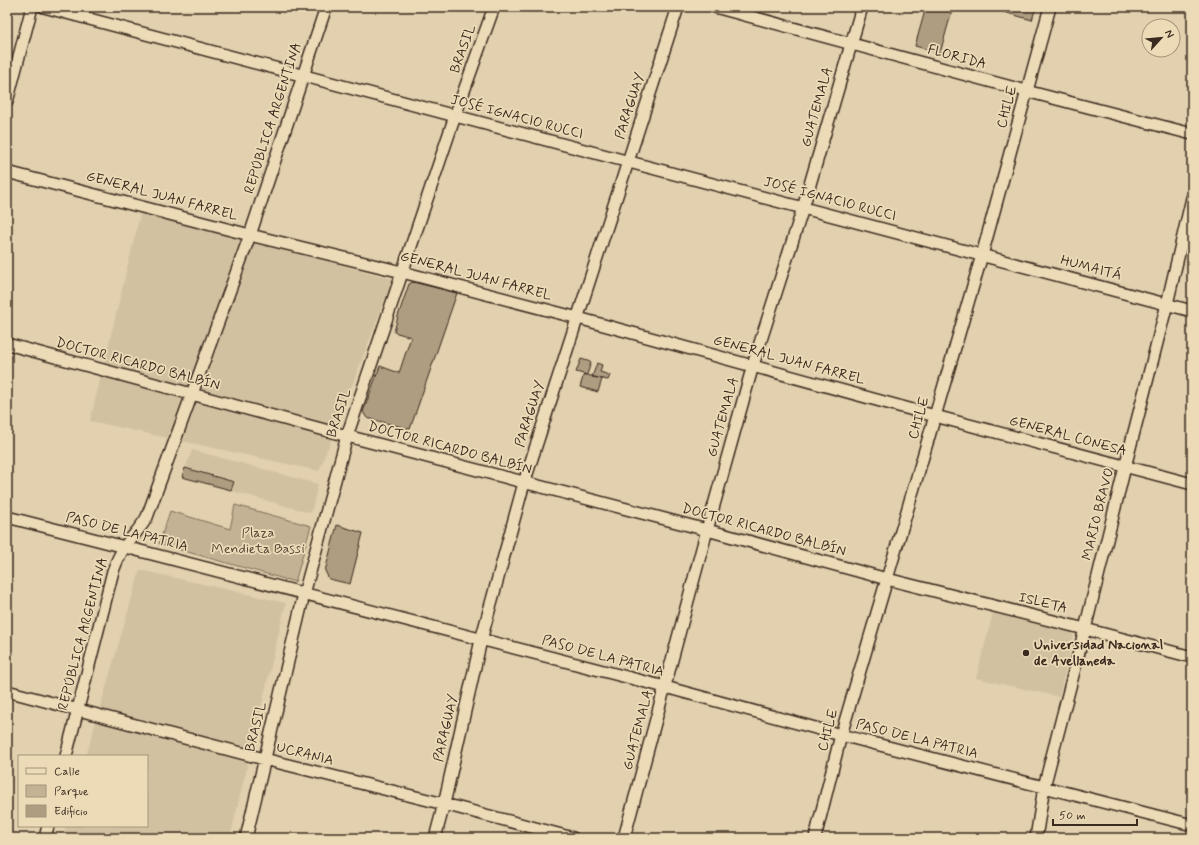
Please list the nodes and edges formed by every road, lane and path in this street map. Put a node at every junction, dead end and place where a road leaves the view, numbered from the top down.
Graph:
1 (32, 7) edge
2 (44, 7) edge
3 (326, 7) edge
4 (494, 7) edge
5 (678, 7) edge
6 (715, 7) edge
7 (862, 7) edge
8 (1050, 7) edge
9 (851, 43) junction
10 (303, 76) junction
11 (1026, 91) junction
12 (7, 102) edge
13 (455, 116) junction
14 (1192, 134) edge
15 (628, 161) junction
16 (7, 172) edge
17 (1192, 198) edge
18 (803, 208) junction
19 (250, 235) junction
20 (982, 255) junction
21 (402, 272) junction
22 (1168, 304) junction
23 (1192, 311) edge
24 (578, 318) junction
25 (7, 344) edge
26 (753, 365) junction
27 (192, 394) junction
28 (935, 416) junction
29 (346, 436) junction
30 (1125, 467) junction
31 (524, 483) junction
32 (1192, 484) edge
33 (7, 517) edge
34 (707, 530) junction
35 (125, 547) junction
36 (887, 579) junction
37 (304, 594) junction
38 (1085, 629) junction
39 (482, 640) junction
40 (1192, 657) edge
41 (665, 687) junction
42 (7, 691) edge
43 (78, 709) junction
44 (841, 735) junction
45 (66, 755) edge
46 (264, 759) junction
47 (1044, 787) junction
48 (444, 804) junction
49 (1192, 825) edge
50 (48, 827) edge
51 (45, 838) edge
52 (246, 838) edge
53 (435, 838) edge
54 (573, 838) edge
55 (624, 838) edge
56 (815, 838) edge
57 (1036, 838) edge

1 - 12 street
2 - 10 street, JOSÉ IGNACIO RUCCI
3 - 10 street, REPÚBLICA ARGENTINA
4 - 13 street, BRASIL
5 - 15 street, PARAGUAY
6 - 9 street, FLORIDA
7 - 9 street, GUATEMALA
8 - 11 street, CHILE
9 - 11 street, FLORIDA
9 - 18 street, GUATEMALA
10 - 13 street, JOSÉ IGNACIO RUCCI
10 - 19 street, REPÚBLICA ARGENTINA
11 - 14 street, FLORIDA
11 - 20 street, CHILE
13 - 15 street, JOSÉ IGNACIO RUCCI
13 - 21 street, BRASIL
15 - 18 street, JOSÉ IGNACIO RUCCI
15 - 24 street, PARAGUAY
16 - 19 street, GENERAL JUAN FARREL
17 - 22 street, MARIO BRAVO
18 - 20 street, JOSÉ IGNACIO RUCCI
18 - 26 street, GUATEMALA
19 - 21 street, GENERAL JUAN FARREL
19 - 27 street, REPÚBLICA ARGENTINA
20 - 22 street, HUMAITÁ
20 - 28 street, CHILE
21 - 24 street, GENERAL JUAN FARREL
21 - 29 street, BRASIL
22 - 23 street, HUMAITÁ
22 - 30 street, MARIO BRAVO
24 - 26 street, GENERAL JUAN FARREL
24 - 31 street, PARAGUAY
25 - 27 street, DOCTOR RICARDO BALBÍN
26 - 28 street, GENERAL JUAN FARREL
26 - 34 street, GUATEMALA
27 - 29 street, DOCTOR RICARDO BALBÍN
27 - 35 street, REPÚBLICA ARGENTINA
28 - 30 street, GENERAL CONESA
28 - 36 street, CHILE
29 - 31 street, DOCTOR RICARDO BALBÍN
29 - 37 street, BRASIL
30 - 32 street, GENERAL CONESA
30 - 38 street, MARIO BRAVO
31 - 34 street, DOCTOR RICARDO BALBÍN
31 - 39 street, PARAGUAY
33 - 35 street, PASO DE LA PATRIA
34 - 36 street, DOCTOR RICARDO BALBÍN
34 - 41 street, GUATEMALA
35 - 37 street, PASO DE LA PATRIA
35 - 43 street, REPÚBLICA ARGENTINA
36 - 38 street, ISLETA
36 - 44 street, CHILE
37 - 39 street, PASO DE LA PATRIA
37 - 46 street, BRASIL
38 - 40 street, ISLETA
38 - 47 street, MARIO BRAVO
39 - 41 street, PASO DE LA PATRIA
39 - 48 street, PARAGUAY
41 - 44 street, PASO DE LA PATRIA
41 - 55 street, GUATEMALA
42 - 43 street, UCRANIA
43 - 45 street, REPÚBLICA ARGENTINA
43 - 46 street, UCRANIA
44 - 47 street, PASO DE LA PATRIA
44 - 56 street, CHILE
46 - 48 street, UCRANIA
46 - 52 street, BRASIL
47 - 49 street, PASO DE LA PATRIA
47 - 57 street, MARIO BRAVO
48 - 53 street, PARAGUAY
48 - 54 street, UCRANIA
50 - 51 street

